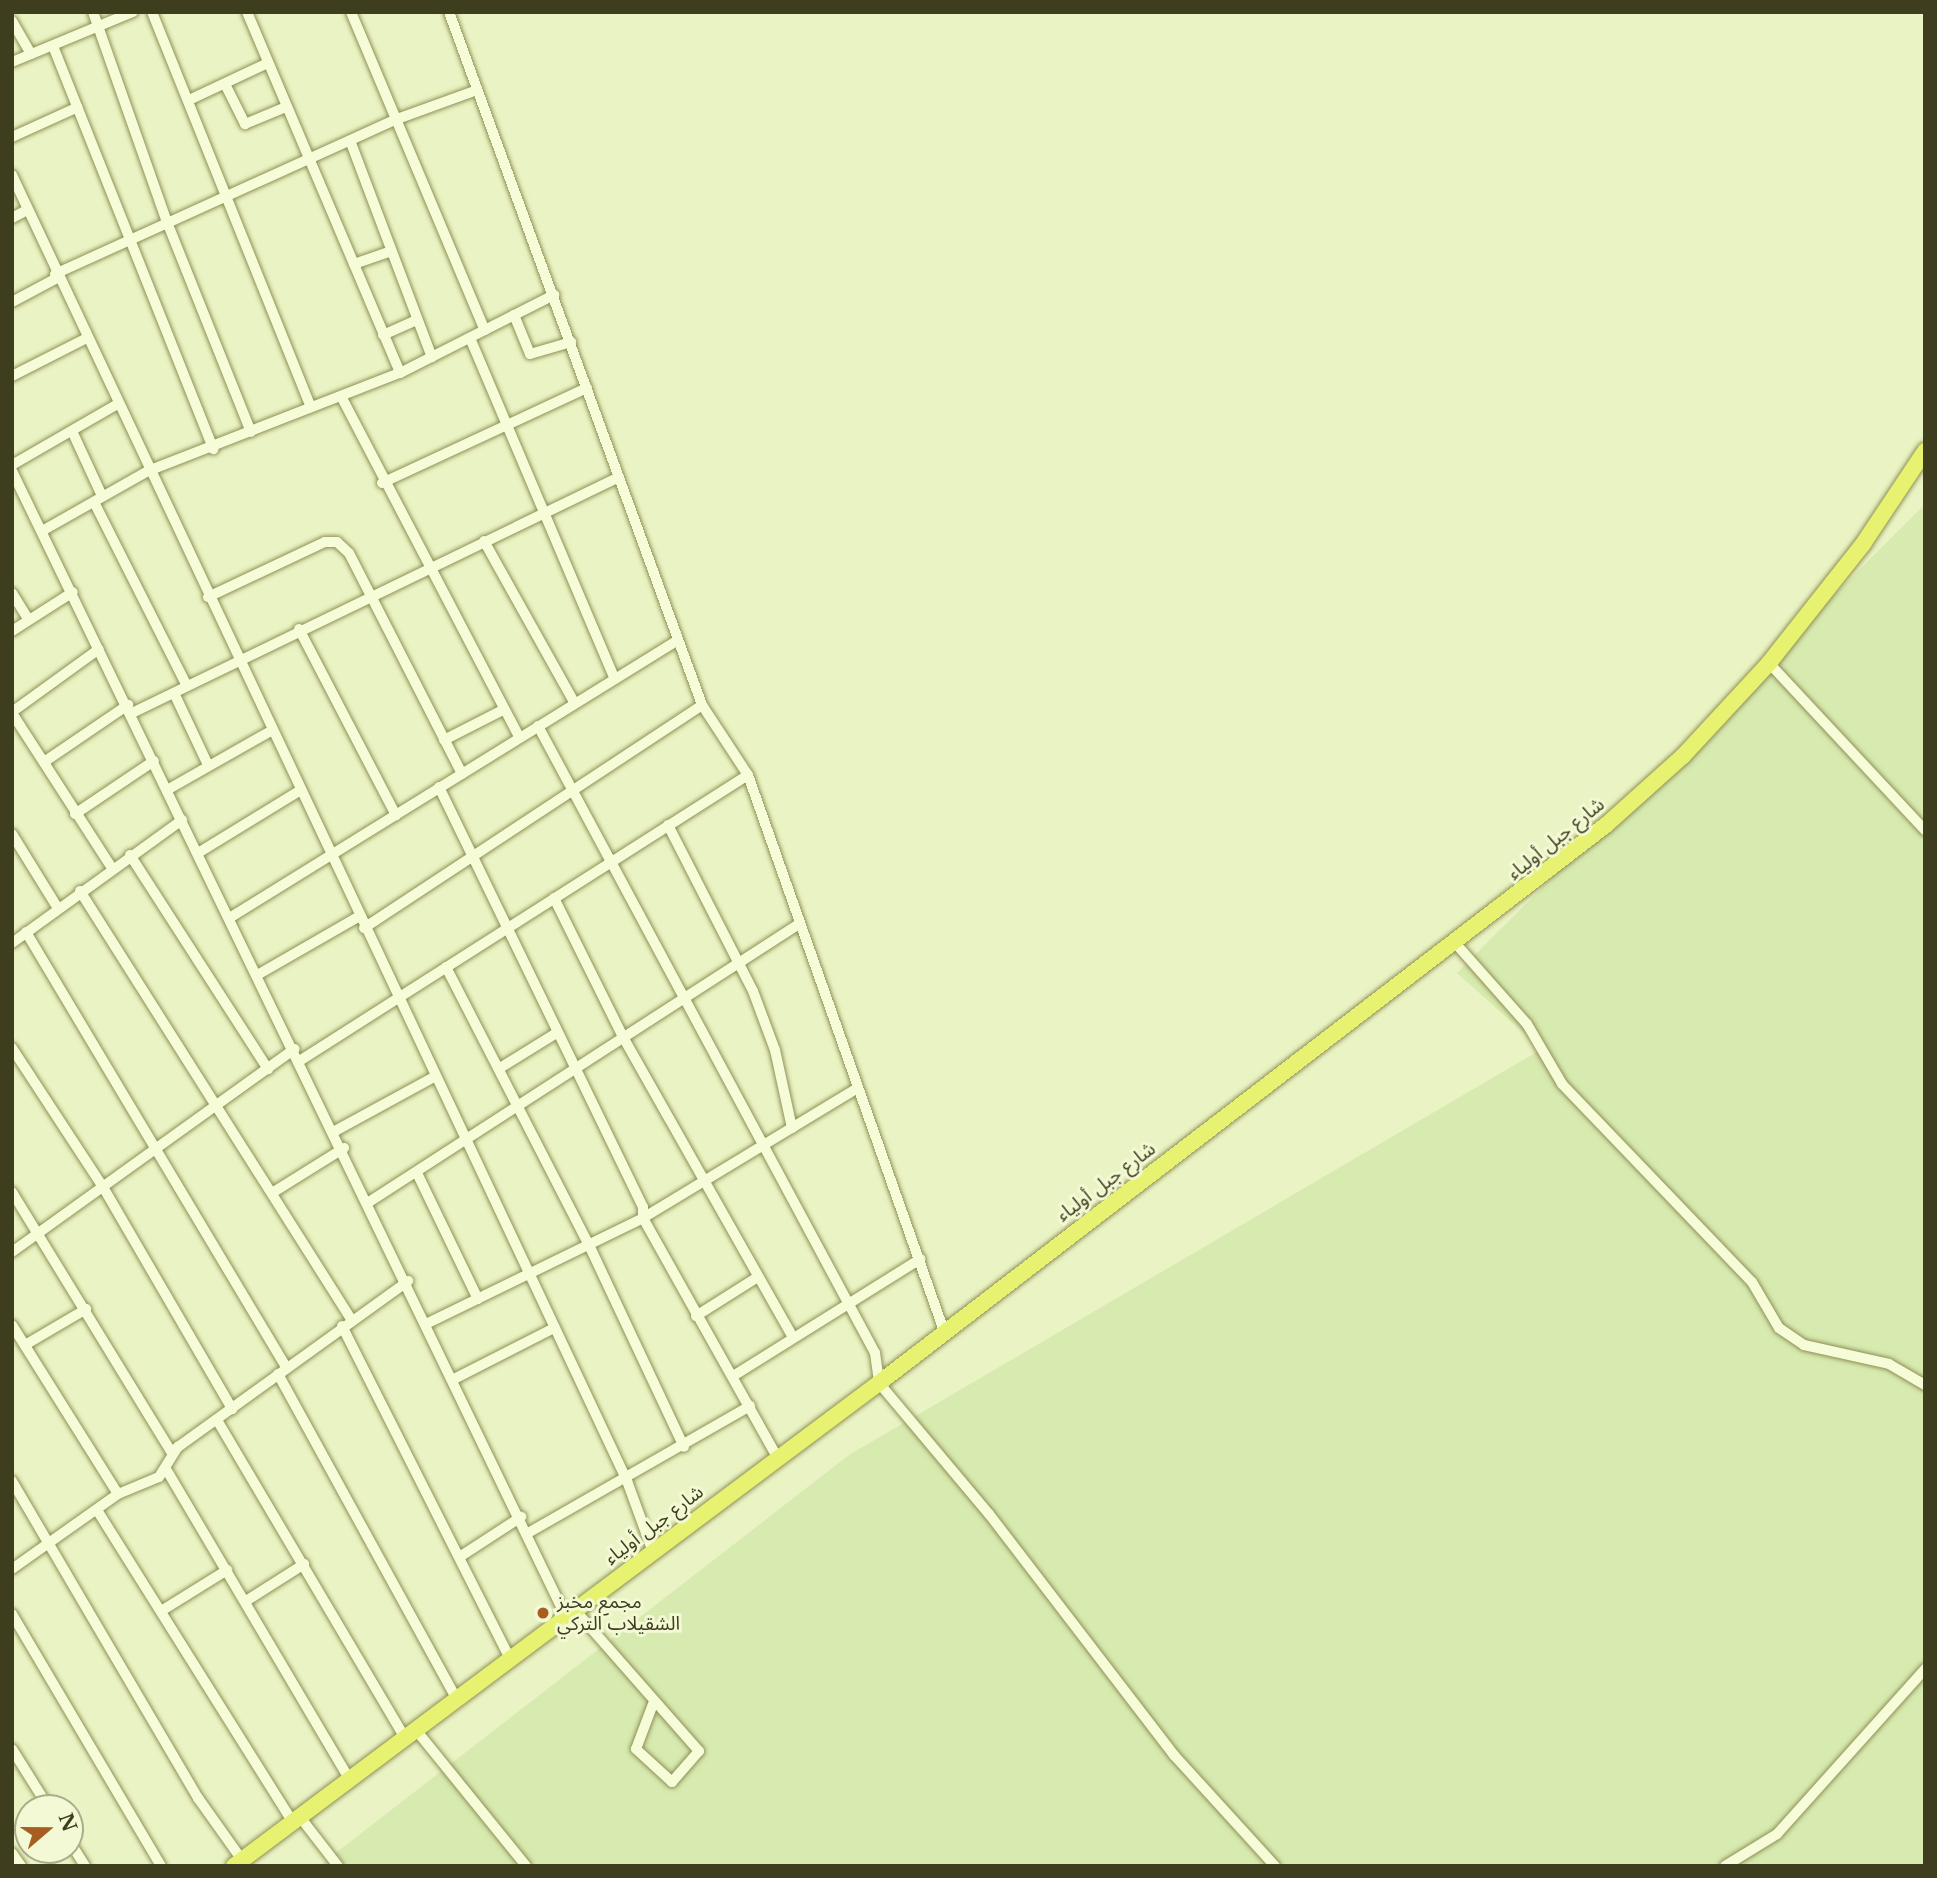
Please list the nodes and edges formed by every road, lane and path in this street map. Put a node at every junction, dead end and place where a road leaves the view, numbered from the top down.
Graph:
1 (93, 12) edge
2 (133, 12) edge
3 (152, 12) edge
4 (247, 12) edge
5 (351, 12) edge
6 (449, 12) edge
7 (12, 21) edge
8 (98, 26) junction
9 (53, 46) junction
10 (31, 54) junction
11 (12, 62) edge
12 (268, 63) junction
13 (225, 84) junction
14 (477, 90) junction
15 (189, 100) junction
16 (78, 107) junction
17 (286, 107) junction
18 (397, 119) junction
19 (12, 136) edge
20 (351, 143) junction
21 (308, 160) junction
22 (12, 176) edge
23 (227, 196) junction
24 (27, 210) junction
25 (12, 218) edge
26 (167, 222) junction
27 (130, 237) junction
28 (391, 251) junction
29 (354, 264) junction
30 (56, 276) junction
31 (554, 295) junction
32 (12, 302) edge
33 (514, 315) junction
34 (416, 320) junction
35 (485, 330) junction
36 (383, 335) junction
37 (470, 338) junction
38 (85, 339) junction
39 (571, 342) junction
40 (432, 357) junction
41 (400, 373) junction
42 (12, 376) edge
43 (587, 387) junction
44 (342, 398) junction
45 (116, 405) junction
46 (311, 407) junction
47 (508, 422) junction
48 (72, 431) junction
49 (251, 432) junction
50 (213, 449) junction
51 (1925, 451) edge
52 (12, 465) edge
53 (12, 471) edge
54 (148, 471) junction
55 (617, 478) junction
56 (382, 483) junction
57 (99, 500) junction
58 (547, 511) junction
59 (43, 531) junction
60 (484, 541) junction
61 (426, 567) junction
62 (73, 592) junction
63 (12, 593) edge
64 (368, 594) junction
65 (208, 597) junction
66 (28, 619) junction
67 (299, 629) junction
68 (12, 631) edge
69 (678, 640) junction
70 (99, 649) junction
71 (238, 662) junction
72 (1769, 663) junction
73 (614, 678) junction
74 (187, 686) junction
75 (174, 692) junction
76 (574, 702) junction
77 (702, 705) junction
78 (130, 709) junction
79 (503, 710) junction
80 (12, 712) edge
81 (538, 726) junction
82 (271, 731) junction
83 (519, 737) junction
84 (444, 740) junction
85 (154, 761) junction
86 (44, 762) junction
87 (208, 765) junction
88 (462, 774) junction
89 (748, 775) junction
90 (439, 787) junction
91 (575, 787) junction
92 (167, 790) junction
93 (301, 790) junction
94 (75, 814) junction
95 (396, 815) junction
96 (182, 820) junction
97 (668, 825) junction
98 (1925, 830) edge
99 (12, 834) edge
100 (198, 853) junction
101 (130, 855) junction
102 (330, 855) junction
103 (474, 855) junction
104 (614, 862) junction
105 (111, 868) junction
106 (80, 891) junction
107 (554, 898) junction
108 (57, 907) junction
109 (231, 917) junction
110 (358, 917) junction
111 (799, 924) junction
112 (364, 928) junction
113 (505, 930) junction
114 (26, 932) junction
115 (12, 943) edge
116 (1457, 945) junction
117 (738, 966) junction
118 (446, 967) junction
119 (259, 974) junction
120 (398, 1000) junction
121 (682, 1001) junction
122 (555, 1034) junction
123 (624, 1037) junction
124 (12, 1048) edge
125 (295, 1049) junction
126 (301, 1060) junction
127 (500, 1068) junction
128 (268, 1069) junction
129 (574, 1070) junction
130 (434, 1077) junction
131 (858, 1088) junction
132 (218, 1104) junction
133 (520, 1106) junction
134 (792, 1128) junction
135 (335, 1131) junction
136 (465, 1141) junction
137 (344, 1148) junction
138 (762, 1148) junction
139 (154, 1149) junction
140 (417, 1173) junction
141 (704, 1183) junction
142 (103, 1187) junction
143 (12, 1192) edge
144 (272, 1193) junction
145 (369, 1202) junction
146 (643, 1218) junction
147 (40, 1234) junction
148 (589, 1245) junction
149 (12, 1252) edge
150 (920, 1259) junction
151 (528, 1275) junction
152 (758, 1277) junction
153 (408, 1281) junction
154 (478, 1299) junction
155 (847, 1303) junction
156 (86, 1309) junction
157 (695, 1316) junction
158 (346, 1323) junction
159 (428, 1323) junction
160 (12, 1325) edge
161 (554, 1328) junction
162 (944, 1331) junction
163 (792, 1336) junction
164 (25, 1345) junction
165 (282, 1371) junction
166 (733, 1376) junction
167 (454, 1379) junction
168 (879, 1383) junction
169 (1925, 1384) edge
170 (750, 1406) junction
171 (232, 1409) junction
172 (217, 1420) junction
173 (684, 1447) junction
174 (172, 1453) junction
175 (778, 1459) junction
176 (166, 1469) junction
177 (12, 1481) edge
178 (627, 1481) junction
179 (118, 1494) junction
180 (97, 1510) junction
181 (521, 1517) junction
182 (528, 1534) junction
183 (47, 1543) junction
184 (653, 1552) junction
185 (461, 1556) junction
186 (304, 1564) junction
187 (12, 1569) edge
188 (227, 1570) junction
189 (246, 1601) junction
190 (161, 1611) junction
191 (571, 1613) junction
192 (12, 1614) edge
193 (510, 1659) junction
194 (1925, 1669) edge
195 (457, 1699) junction
196 (653, 1704) junction
197 (410, 1734) junction
198 (12, 1749) edge
199 (350, 1780) junction
200 (40, 1794) edge
201 (297, 1820) junction
202 (12, 1853) edge
203 (238, 1863) edge
204 (21, 1866) edge
205 (161, 1866) edge
206 (338, 1866) edge
207 (526, 1866) edge
208 (1275, 1866) edge
209 (1725, 1866) edge

1 - 8 street
2 - 8 street
3 - 15 street
4 - 12 street
5 - 18 street
6 - 14 street
7 - 10 street
8 - 9 street
8 - 26 street
9 - 10 street
9 - 16 street
10 - 11 street
12 - 13 street
12 - 17 street
13 - 15 street
13 - 17 street
14 - 18 street
14 - 31 street
15 - 23 street
16 - 19 street
16 - 27 street
17 - 21 street
18 - 20 street
18 - 35 street
20 - 21 street
20 - 28 street
21 - 23 street
21 - 29 street
22 - 24 street
23 - 26 street
23 - 46 street
24 - 25 street
24 - 30 street
26 - 27 street
26 - 49 street
27 - 30 street
27 - 50 street
28 - 29 street
28 - 34 street
29 - 36 street
30 - 32 street
30 - 38 street
31 - 33 street
31 - 39 street
33 - 35 street
33 - 39 street
34 - 36 street
34 - 40 street
35 - 37 street
36 - 41 street
37 - 40 street
37 - 47 street
38 - 42 street
38 - 45 street
39 - 43 street
40 - 41 street
41 - 44 street
43 - 47 street
43 - 55 street
44 - 46 street
44 - 56 street
45 - 48 street
45 - 54 street
46 - 49 street
47 - 56 street
47 - 58 street
48 - 52 street
48 - 57 street
49 - 50 street
50 - 54 street
51 - 72 highway, شارع جبل أولياء
53 - 59 street
54 - 57 street
54 - 65 street
55 - 58 street
55 - 69 street
56 - 61 street
57 - 59 street
57 - 74 street
58 - 60 street
58 - 73 street
59 - 62 street
60 - 61 street
60 - 76 street
61 - 64 street
61 - 79 street
62 - 66 street
62 - 70 street
63 - 66 street
64 - 65 street
64 - 67 street
64 - 84 street
65 - 71 street
66 - 68 street
67 - 71 street
67 - 95 street
69 - 73 street
69 - 77 street
70 - 78 street
70 - 80 street
71 - 74 street
71 - 82 street
72 - 98 street
72 - 116 highway, شارع جبل أولياء
73 - 76 street
74 - 75 street
75 - 78 street
75 - 87 street
76 - 81 street
77 - 89 street
77 - 91 street
78 - 85 street
78 - 86 street
79 - 83 street
79 - 84 street
80 - 86 street
81 - 83 street
81 - 91 street
82 - 87 street
82 - 93 street
83 - 88 street
84 - 88 street
85 - 92 street
85 - 94 street
86 - 94 street
87 - 92 street
88 - 90 street
89 - 97 street
89 - 111 street
90 - 95 street
90 - 103 street
91 - 103 street
91 - 104 street
92 - 96 street
93 - 100 street
93 - 102 street
94 - 105 street
95 - 102 street
96 - 100 street
96 - 101 street
97 - 104 street
97 - 117 street
99 - 108 street
100 - 109 street
101 - 105 street
101 - 128 street
102 - 109 street
102 - 110 street
103 - 112 street
103 - 113 street
104 - 107 street
104 - 121 street
105 - 106 street
106 - 108 street
106 - 132 street
107 - 113 street
107 - 123 street
108 - 114 street
109 - 119 street
110 - 112 street
110 - 119 street
111 - 117 street
111 - 131 street
112 - 120 street
113 - 118 street
113 - 122 street
114 - 115 street
114 - 139 street
116 - 162 highway, شارع جبل أولياء
116 - 169 street
117 - 121 street
117 - 134 street
118 - 120 street
118 - 127 street
119 - 125 street
120 - 126 street
120 - 130 street
121 - 123 street
121 - 138 street
122 - 127 street
122 - 129 street
123 - 129 street
123 - 141 street
124 - 142 street
125 - 126 street
125 - 128 street
126 - 135 street
127 - 133 street
128 - 132 street
129 - 133 street
129 - 146 street
130 - 135 street
130 - 136 street
131 - 134 street
131 - 150 street
132 - 139 street
132 - 144 street
133 - 136 street
133 - 148 street
134 - 138 street
135 - 137 street
136 - 140 street
136 - 151 street
137 - 144 street
137 - 145 street
138 - 141 street
138 - 155 street
139 - 142 street
139 - 165 street
140 - 145 street
140 - 154 street
141 - 146 street
141 - 152 street
142 - 147 street
142 - 171 street
143 - 147 street
144 - 158 street
145 - 153 street
146 - 148 street
146 - 157 street
147 - 149 street
147 - 156 street
148 - 151 street
148 - 173 street
150 - 155 street
150 - 162 street
151 - 154 street
151 - 161 street
152 - 157 street
152 - 163 street
153 - 158 street
153 - 159 street
154 - 159 street
155 - 163 street
155 - 168 street
156 - 164 street
156 - 174 street
157 - 166 street
158 - 165 street
158 - 185 street
159 - 167 street
160 - 164 street
161 - 167 street
161 - 178 street
162 - 168 highway, شارع جبل أولياء
163 - 166 street
164 - 179 street
165 - 171 street
165 - 195 street
166 - 170 street
167 - 181 street
168 - 175 highway, شارع جبل أولياء
168 - 208 street
170 - 173 street
170 - 175 street
171 - 172 street
172 - 174 street
172 - 186 street
173 - 178 street
174 - 176 street
175 - 184 highway, شارع جبل أولياء
176 - 179 street
176 - 188 street
177 - 183 street
178 - 182 street
178 - 184 street
179 - 180 street
180 - 183 street
180 - 190 street
181 - 182 street
181 - 185 street
182 - 191 street
183 - 187 street
183 - 203 street
184 - 191 highway, شارع جبل أولياء
185 - 193 street
186 - 189 street
186 - 197 street
188 - 189 street
188 - 190 street
189 - 199 street
190 - 201 street
191 - 193 highway, شارع جبل أولياء
191 - 196 street
192 - 205 street
193 - 195 highway, شارع جبل أولياء
194 - 209 street
195 - 197 highway, شارع جبل أولياء
196 - 196 street
197 - 199 highway, شارع جبل أولياء
197 - 207 street
198 - 200 street
199 - 201 highway, شارع جبل أولياء
201 - 203 highway, شارع جبل أولياء
201 - 206 street
202 - 204 street

